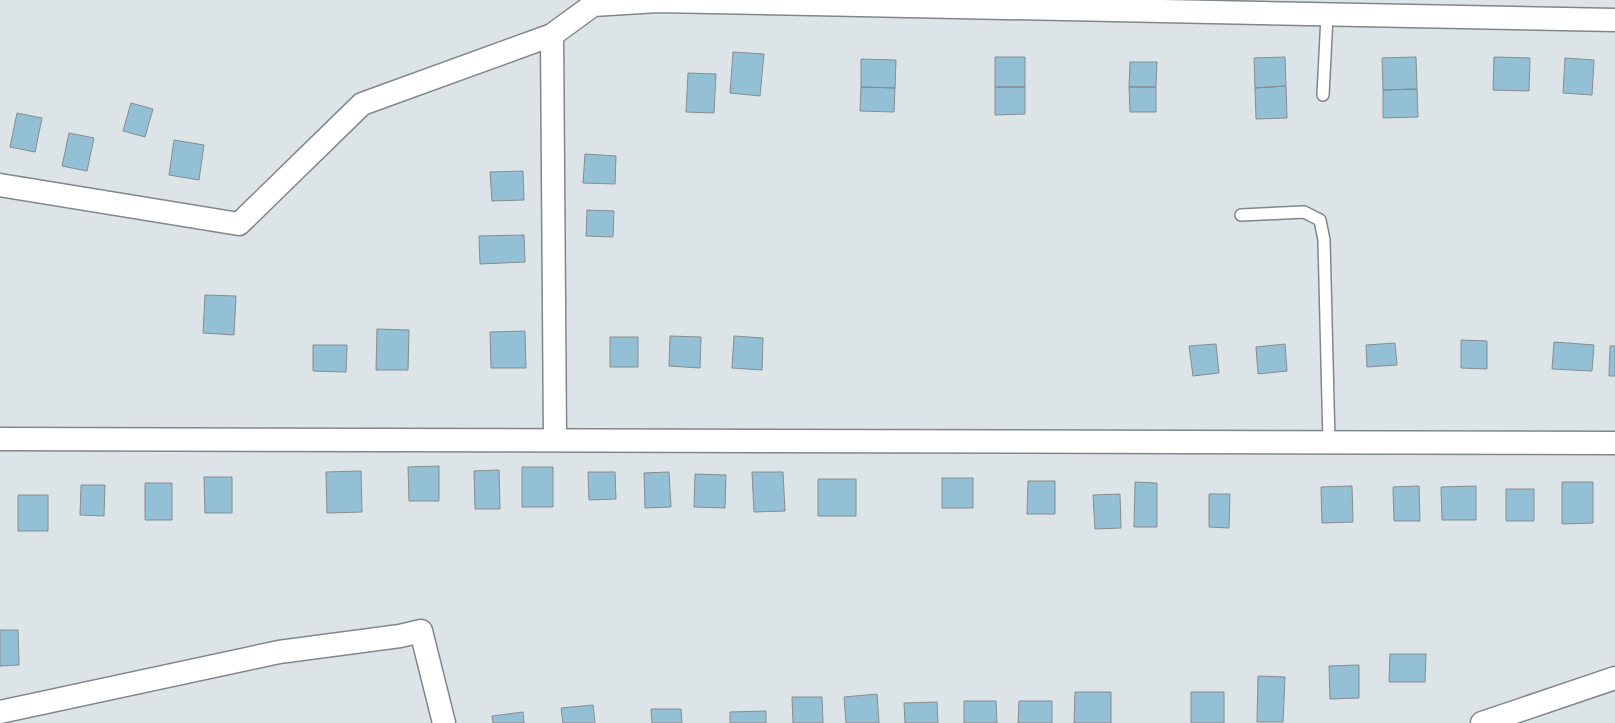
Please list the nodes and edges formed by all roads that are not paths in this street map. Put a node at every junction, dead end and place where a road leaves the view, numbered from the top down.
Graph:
1 (1327, 16) junction
2 (1615, 20) edge
3 (552, 35) junction
4 (1323, 95) dead end
5 (0, 184) edge
6 (1241, 215) dead end
7 (0, 439) edge
8 (555, 440) junction
9 (1329, 442) junction
10 (1615, 443) edge
11 (1615, 678) edge
12 (0, 712) edge
13 (444, 723) edge
14 (1482, 723) edge

1 - 2 street
1 - 3 street
1 - 4 lane
3 - 5 street
3 - 8 street
6 - 9 lane
7 - 8 street
8 - 9 street
9 - 10 street
11 - 14 street
12 - 13 street

